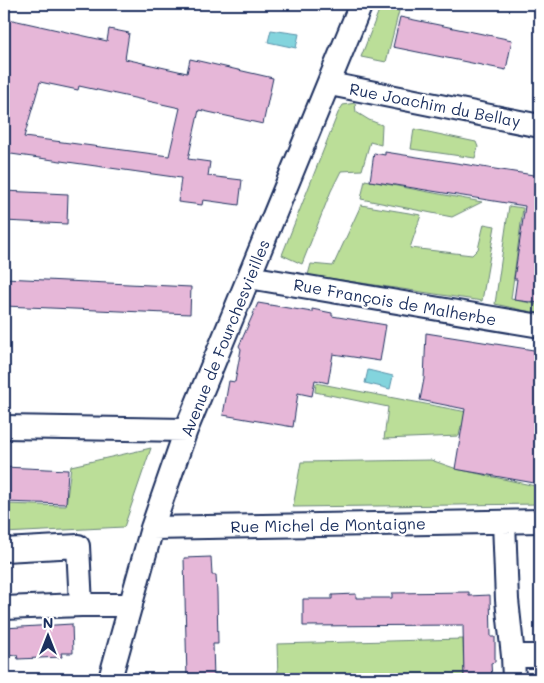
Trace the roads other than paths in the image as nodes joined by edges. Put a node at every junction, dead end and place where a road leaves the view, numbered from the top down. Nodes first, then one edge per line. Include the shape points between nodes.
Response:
1 (361, 4) edge
2 (330, 84) junction
3 (540, 126) edge
4 (249, 277) junction
5 (540, 326) edge
6 (4, 427) edge
7 (186, 430) junction
8 (540, 521) edge
9 (504, 522) junction
10 (152, 528) junction
11 (4, 550) edge
12 (81, 605) junction
13 (131, 605) junction
14 (4, 608) edge
15 (513, 656) junction
16 (540, 656) edge
17 (110, 679) edge
18 (514, 679) edge

1 - 2 street, Avenue de Fourchesvieilles
2 - 3 street, Rue Joachim du Bellay
2 - 4 street, Avenue de Fourchesvieilles
4 - 5 street, Rue François de Malherbe
4 - 7 street, Avenue de Fourchesvieilles
6 - 7 street
7 - 10 street, Avenue de Fourchesvieilles
8 - 9 street, Rue Michel de Montaigne
9 - 10 street, Rue Michel de Montaigne
9 - 15 street
10 - 13 street, Avenue de Fourchesvieilles
11 - 12 street via 78,546
12 - 13 street
12 - 14 street
13 - 17 street, Avenue de Fourchesvieilles
15 - 16 street
15 - 18 street

